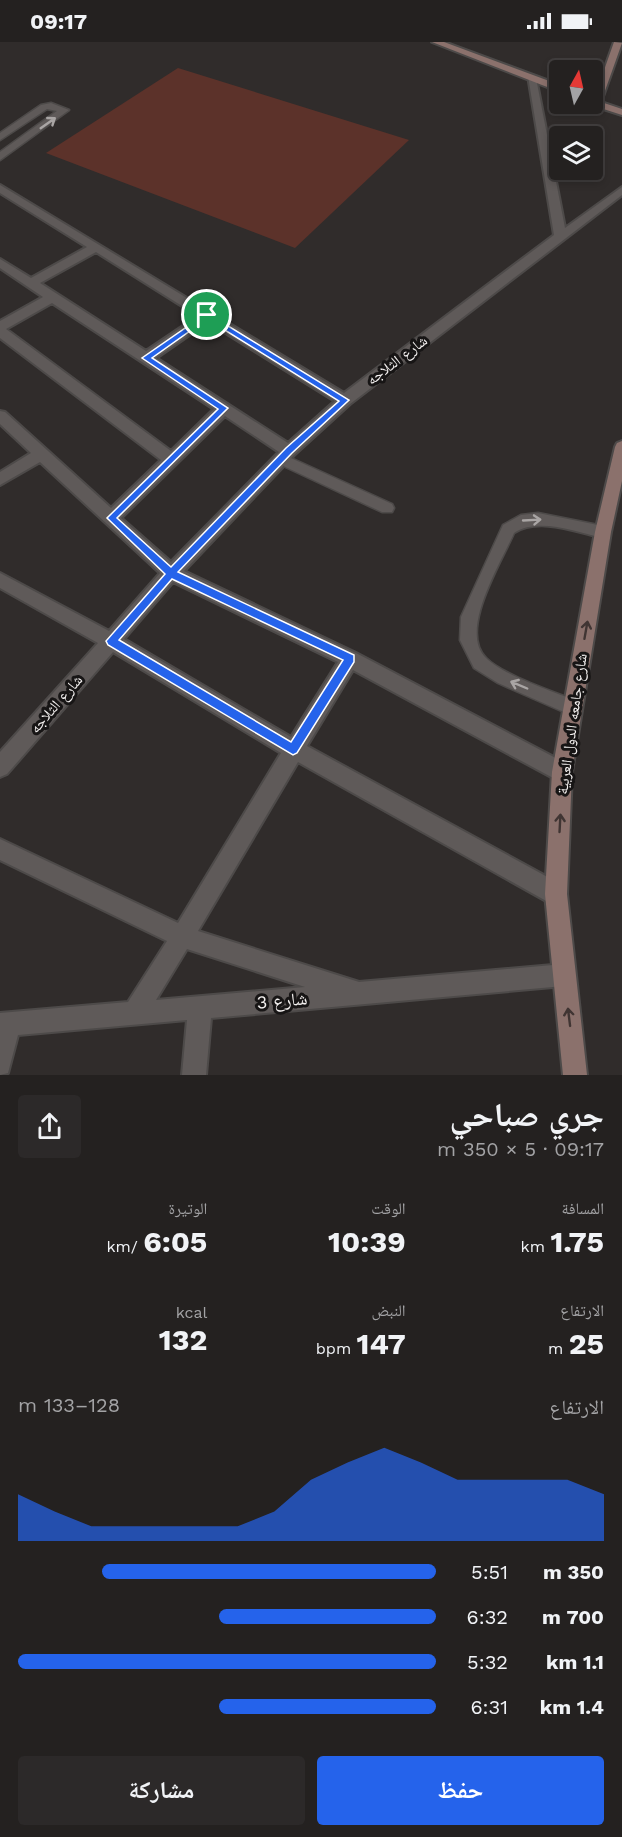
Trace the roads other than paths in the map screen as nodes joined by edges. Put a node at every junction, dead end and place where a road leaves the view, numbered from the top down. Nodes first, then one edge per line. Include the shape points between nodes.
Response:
1 (436, 42) edge
2 (618, 42) edge
3 (531, 78) junction
4 (603, 80) edge
5 (549, 85) edge
6 (603, 105) edge
7 (622, 112) edge
8 (2, 135) edge
9 (22, 141) junction
10 (0, 157) edge
11 (0, 188) edge
12 (622, 190) edge
13 (560, 235) junction
14 (96, 247) junction
15 (0, 263) edge
16 (32, 283) junction
17 (53, 297) junction
18 (207, 315) junction
19 (0, 329) edge
20 (146, 358) junction
21 (345, 400) junction
22 (224, 408) junction
23 (0, 416) edge
24 (622, 447) edge
25 (41, 454) junction
26 (285, 455) junction
27 (172, 460) junction
28 (0, 479) edge
29 (387, 508) dead end
30 (111, 518) junction
31 (603, 532) junction
32 (171, 573) junction
33 (0, 580) edge
34 (111, 641) junction
35 (350, 659) junction
36 (573, 708) junction
37 (293, 749) junction
38 (0, 767) edge
39 (562, 772) junction
40 (0, 849) edge
41 (556, 894) junction
42 (183, 937) junction
43 (564, 975) junction
44 (362, 993) junction
45 (200, 1007) junction
46 (134, 1014) junction
47 (4, 1025) edge
48 (0, 1065) edge
49 (194, 1075) edge
50 (575, 1075) edge

1 - 3 main road
2 - 4 main road
3 - 5 main road
3 - 13 street
6 - 7 main road
8 - 9 lane
9 -> 8 lane via 64,110 44,107
9 - 10 lane
11 - 14 street
12 - 13 street, شارع الثلاجه
13 - 21 street, شارع الثلاجه
14 - 16 street
14 - 18 street
15 - 16 street
16 - 17 street
17 - 19 street
17 - 20 street
18 - 20 street
18 - 21 street
19 - 27 street
20 - 22 street
21 - 26 street, شارع الثلاجه
22 - 26 street
22 - 27 street
23 - 25 street
24 - 31 main road, شارع جامعه الدول العربية
25 - 28 street
25 - 30 street
26 - 29 lane
26 - 32 street, شارع الثلاجه
27 - 30 street
30 - 32 street
36 -> 31 main road, شارع جامعه الدول العربية
36 -> 31 lane via 504,678 480,663 468,640 469,617 508,529 521,521 538,519
32 - 34 street, شارع الثلاجه
32 - 35 street
33 - 34 street
34 - 37 street
34 - 38 street, شارع الثلاجه
35 - 37 street
35 - 39 street
36 - 39 main road, شارع جامعه الدول العربية
37 - 41 street
37 - 42 street
41 -> 39 main road, شارع جامعه الدول العربية
40 - 42 street
41 - 43 main road, شارع جامعه الدول العربية
42 - 44 street
42 - 46 street
43 - 44 street, شارع 3
50 -> 43 main road, شارع جامعه الدول العربية
44 - 45 street, شارع 3
45 - 46 street, شارع 3
45 - 49 street
46 - 47 street, شارع 3
47 - 48 street

